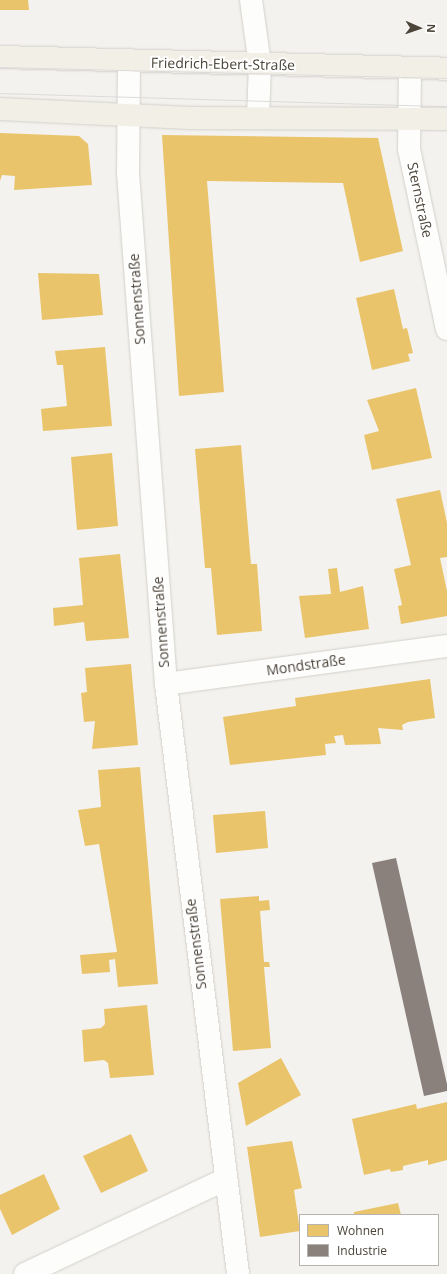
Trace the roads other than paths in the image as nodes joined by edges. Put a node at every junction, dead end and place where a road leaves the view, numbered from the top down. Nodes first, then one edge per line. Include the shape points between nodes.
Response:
1 (252, 0) edge
2 (0, 57) edge
3 (129, 62) junction
4 (260, 65) junction
5 (410, 69) junction
6 (447, 69) edge
7 (0, 109) edge
8 (128, 115) junction
9 (258, 118) junction
10 (447, 119) edge
11 (410, 120) junction
12 (447, 329) edge
13 (447, 646) edge
14 (166, 684) junction
15 (224, 1180) junction
16 (25, 1274) edge
17 (238, 1274) edge

1 - 4 street
2 - 3 main road, Friedrich-Ebert-Straße
3 - 4 main road, Friedrich-Ebert-Straße
3 - 8 street, Sonnenstraße
4 - 5 main road, Friedrich-Ebert-Straße
4 - 9 street
5 - 6 main road, Friedrich-Ebert-Straße
5 - 11 street, Sternstraße
7 - 8 main road
8 - 9 main road
8 - 14 street, Sonnenstraße via 128,173
9 - 11 main road
10 - 11 main road
11 - 12 street, Sternstraße via 409,149
13 - 14 street, Mondstraße
14 - 15 street, Sonnenstraße
15 - 16 street
15 - 17 street, Sonnenstraße

